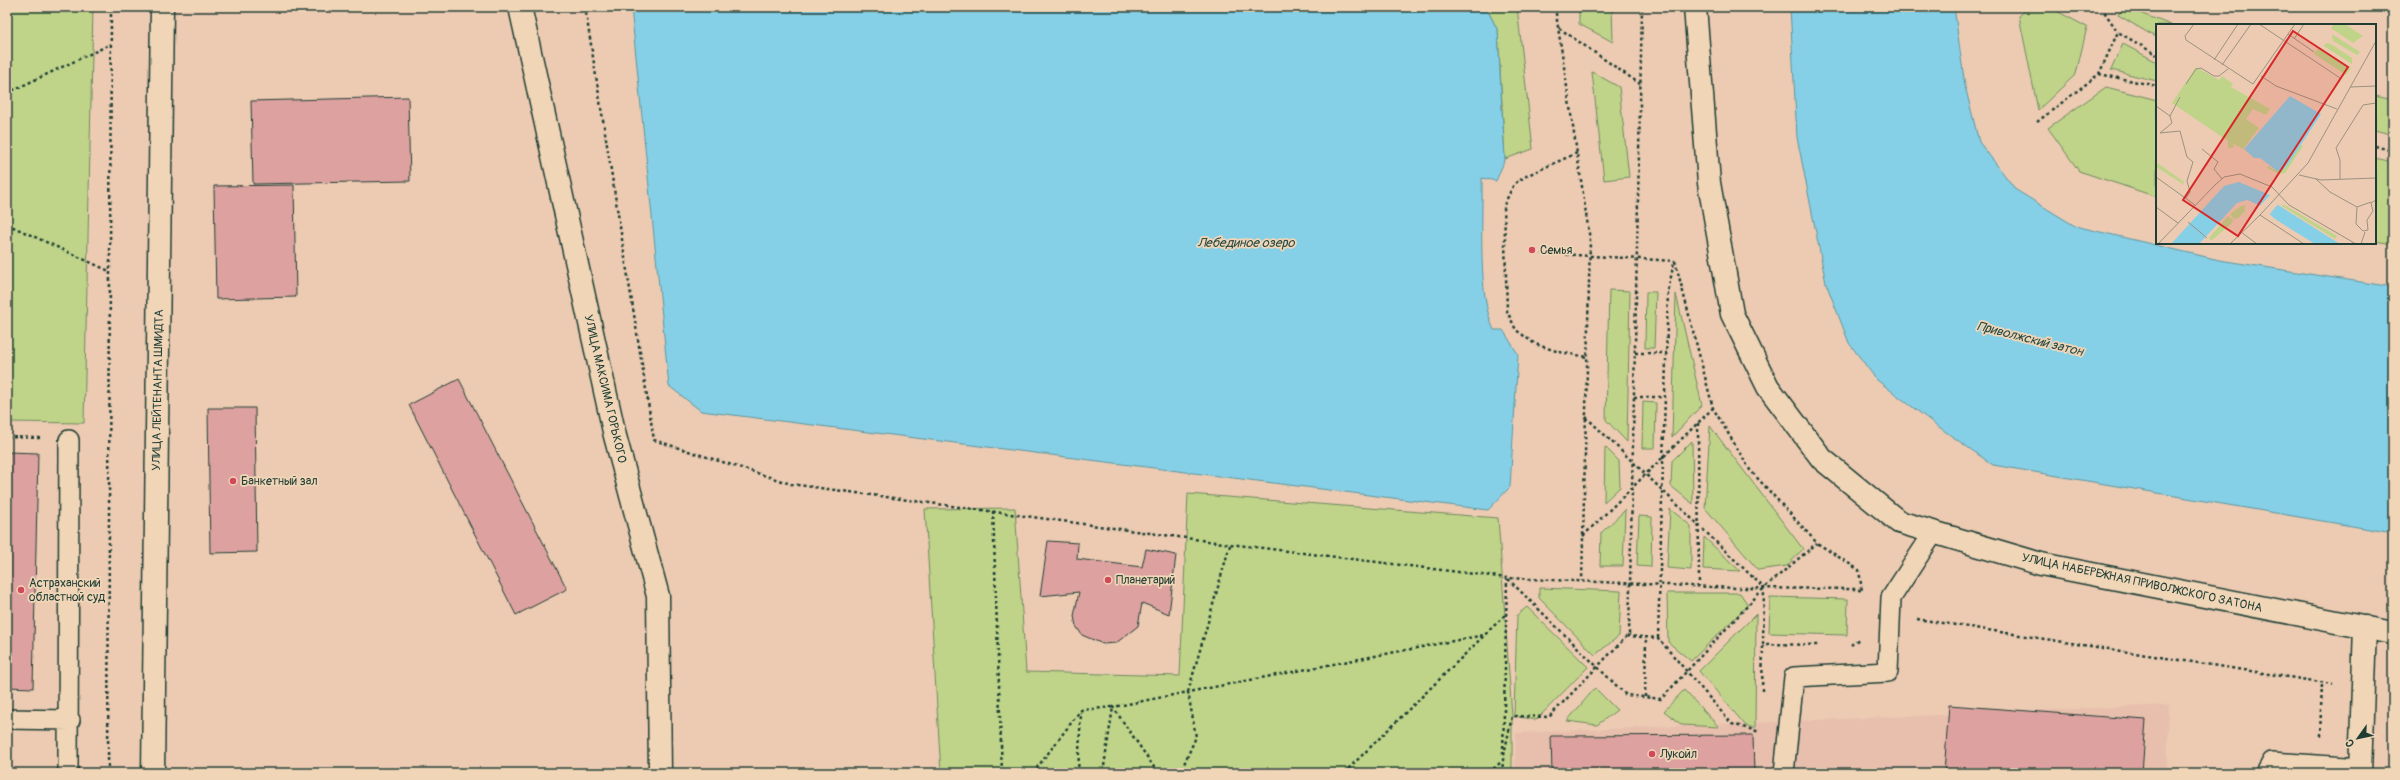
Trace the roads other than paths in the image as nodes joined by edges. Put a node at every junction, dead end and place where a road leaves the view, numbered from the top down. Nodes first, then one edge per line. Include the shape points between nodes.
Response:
1 (162, 7) edge
2 (520, 7) edge
3 (1695, 7) edge
4 (69, 440) road end
5 (1934, 532) junction
6 (2365, 627) junction
7 (2393, 633) edge
8 (7, 719) edge
9 (70, 720) junction
10 (2360, 771) edge
11 (68, 773) edge
12 (153, 773) edge
13 (660, 773) edge
14 (1784, 773) edge
15 (2266, 773) edge

1 - 12 street, УЛИЦА ЛЕЙТЕНАНТА ШМИДТА
2 - 13 street, УЛИЦА МАКСИМА ГОРЬКОГО via 614,436 658,596
3 - 5 street, УЛИЦА НАБЕРЕЖНАЯ ПРИВОЛЖСКОГО ЗАТОНА via 1709,183 1732,314 1768,387 1822,459 1899,522
4 - 9 lane
5 - 6 street, УЛИЦА НАБЕРЕЖНАЯ ПРИВОЛЖСКОГО ЗАТОНА via 2040,564
5 - 14 lane via 1891,598 1888,672 1794,677
6 - 7 street, УЛИЦА НАБЕРЕЖНАЯ ПРИВОЛЖСКОГО ЗАТОНА
6 - 10 street
8 - 9 lane
9 - 11 lane
10 - 15 lane via 2272,762

